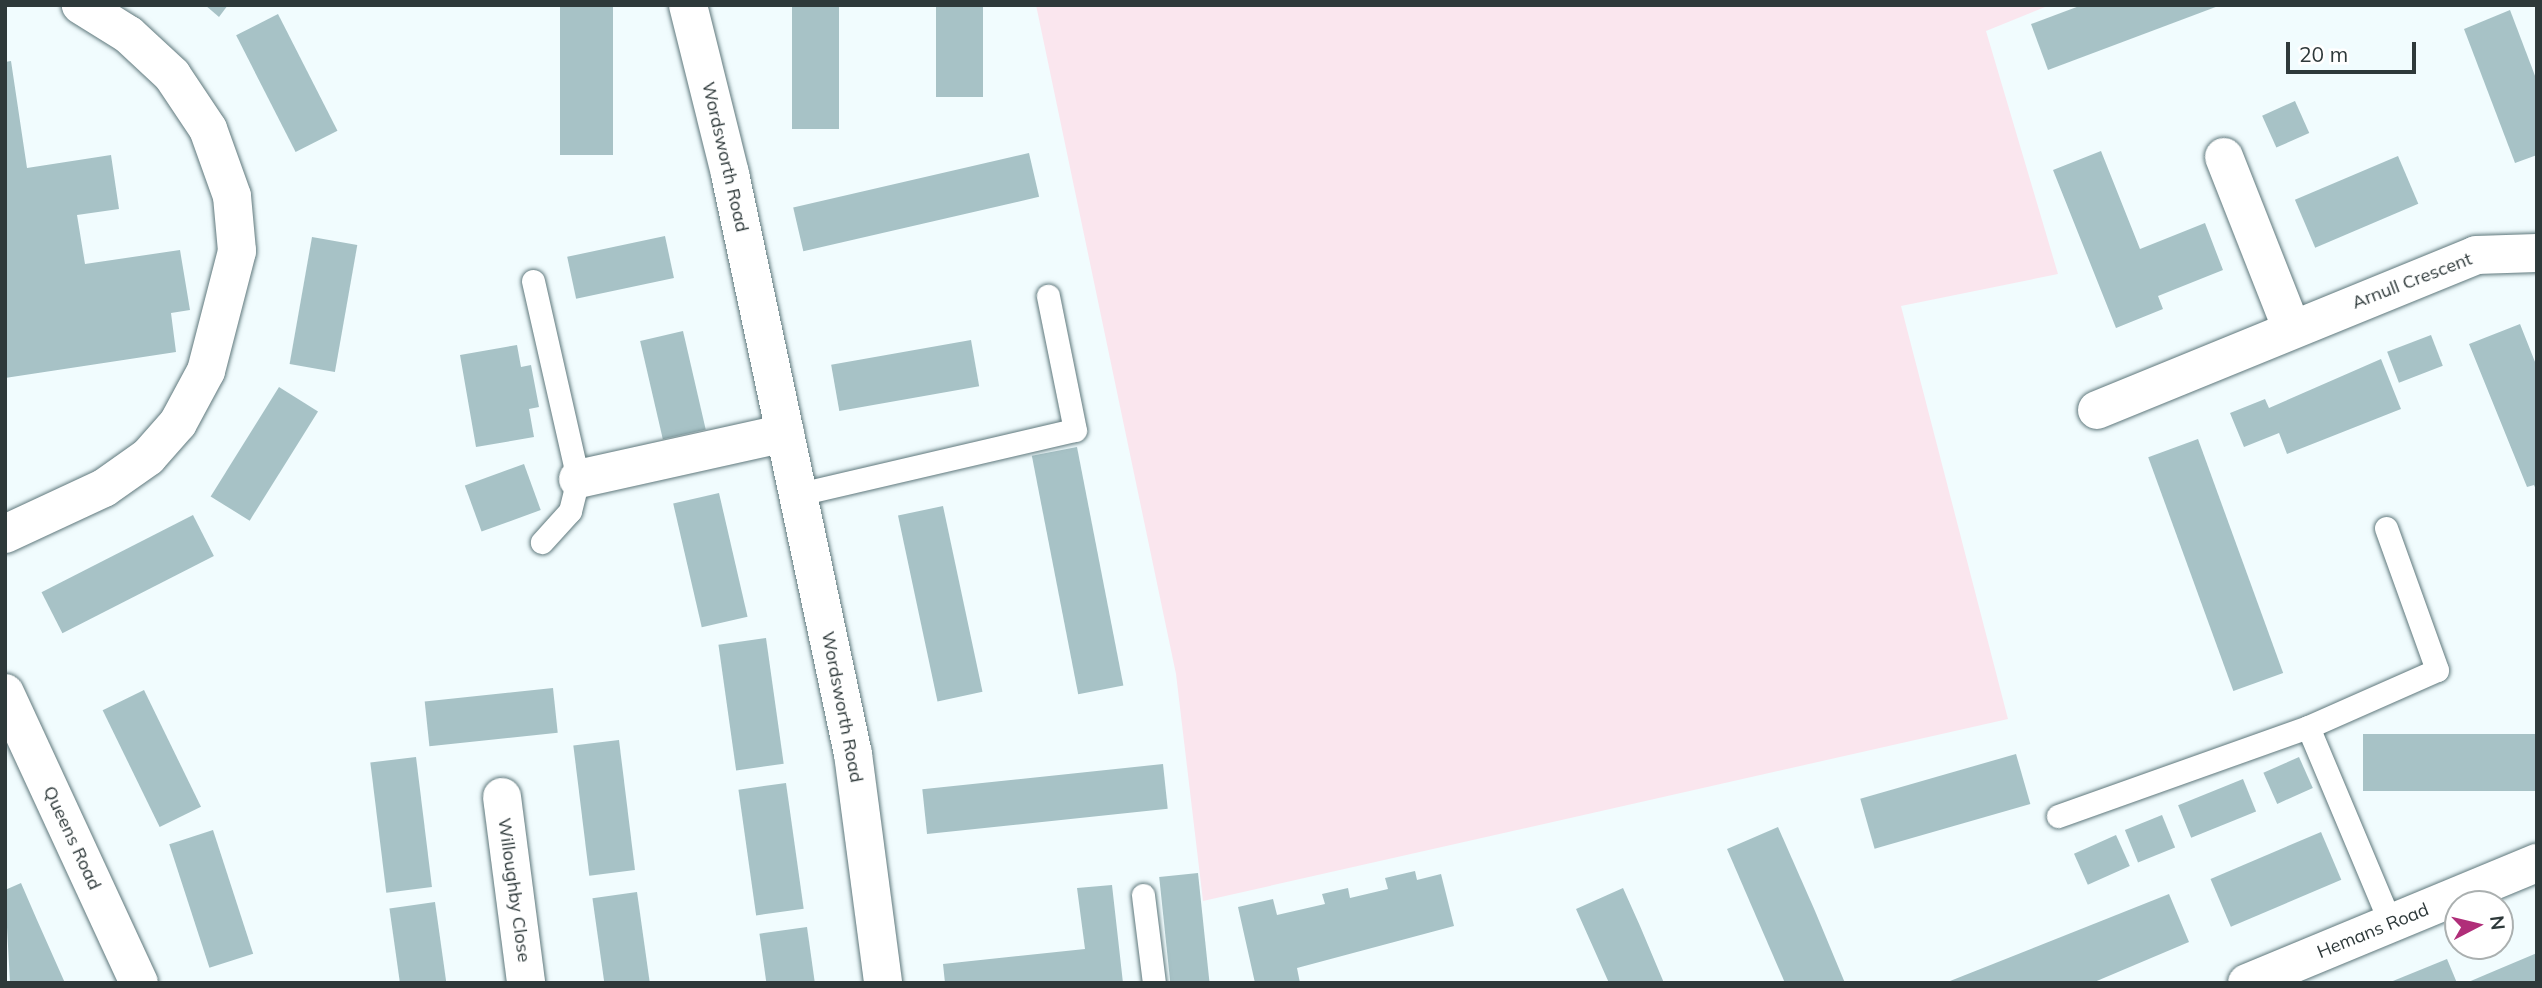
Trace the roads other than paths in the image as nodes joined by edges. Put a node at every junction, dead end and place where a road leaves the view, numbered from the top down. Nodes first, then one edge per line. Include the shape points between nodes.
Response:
1 (81, 5) edge
2 (688, 5) edge
3 (2224, 157) dead end
4 (2537, 253) edge
5 (533, 281) dead end
6 (1048, 296) dead end
7 (2291, 327) junction
8 (2097, 410) dead end
9 (785, 433) junction
10 (578, 479) junction
11 (799, 494) junction
12 (2386, 528) dead end
13 (5, 534) edge
14 (541, 542) dead end
15 (5, 693) edge
16 (2308, 727) junction
17 (502, 797) dead end
18 (2058, 816) dead end
19 (2537, 863) edge
20 (1143, 895) dead end
21 (2391, 923) junction
22 (2251, 982) edge
23 (139, 983) edge
24 (526, 983) edge
25 (883, 983) edge
26 (1154, 983) edge

1 - 13 street via 129,35 172,75 208,129 232,196 237,251 210,358 178,423 148,457 104,488
2 - 9 street, Wordsworth Road
3 - 7 street
4 - 7 street, Arnull Crescent via 2476,256
5 - 10 lane
6 - 11 lane via 1075,430
7 - 8 street, Arnull Crescent
9 - 10 street
9 - 11 street, Wordsworth Road
10 - 14 lane via 570,511
11 - 25 street, Wordsworth Road via 853,754
12 - 16 lane via 2437,670
15 - 23 street, Queens Road
16 - 18 lane
16 - 21 lane
17 - 24 street, Willoughby Close
19 - 21 street, Hemans Road
20 - 26 lane
21 - 22 street, Hemans Road

